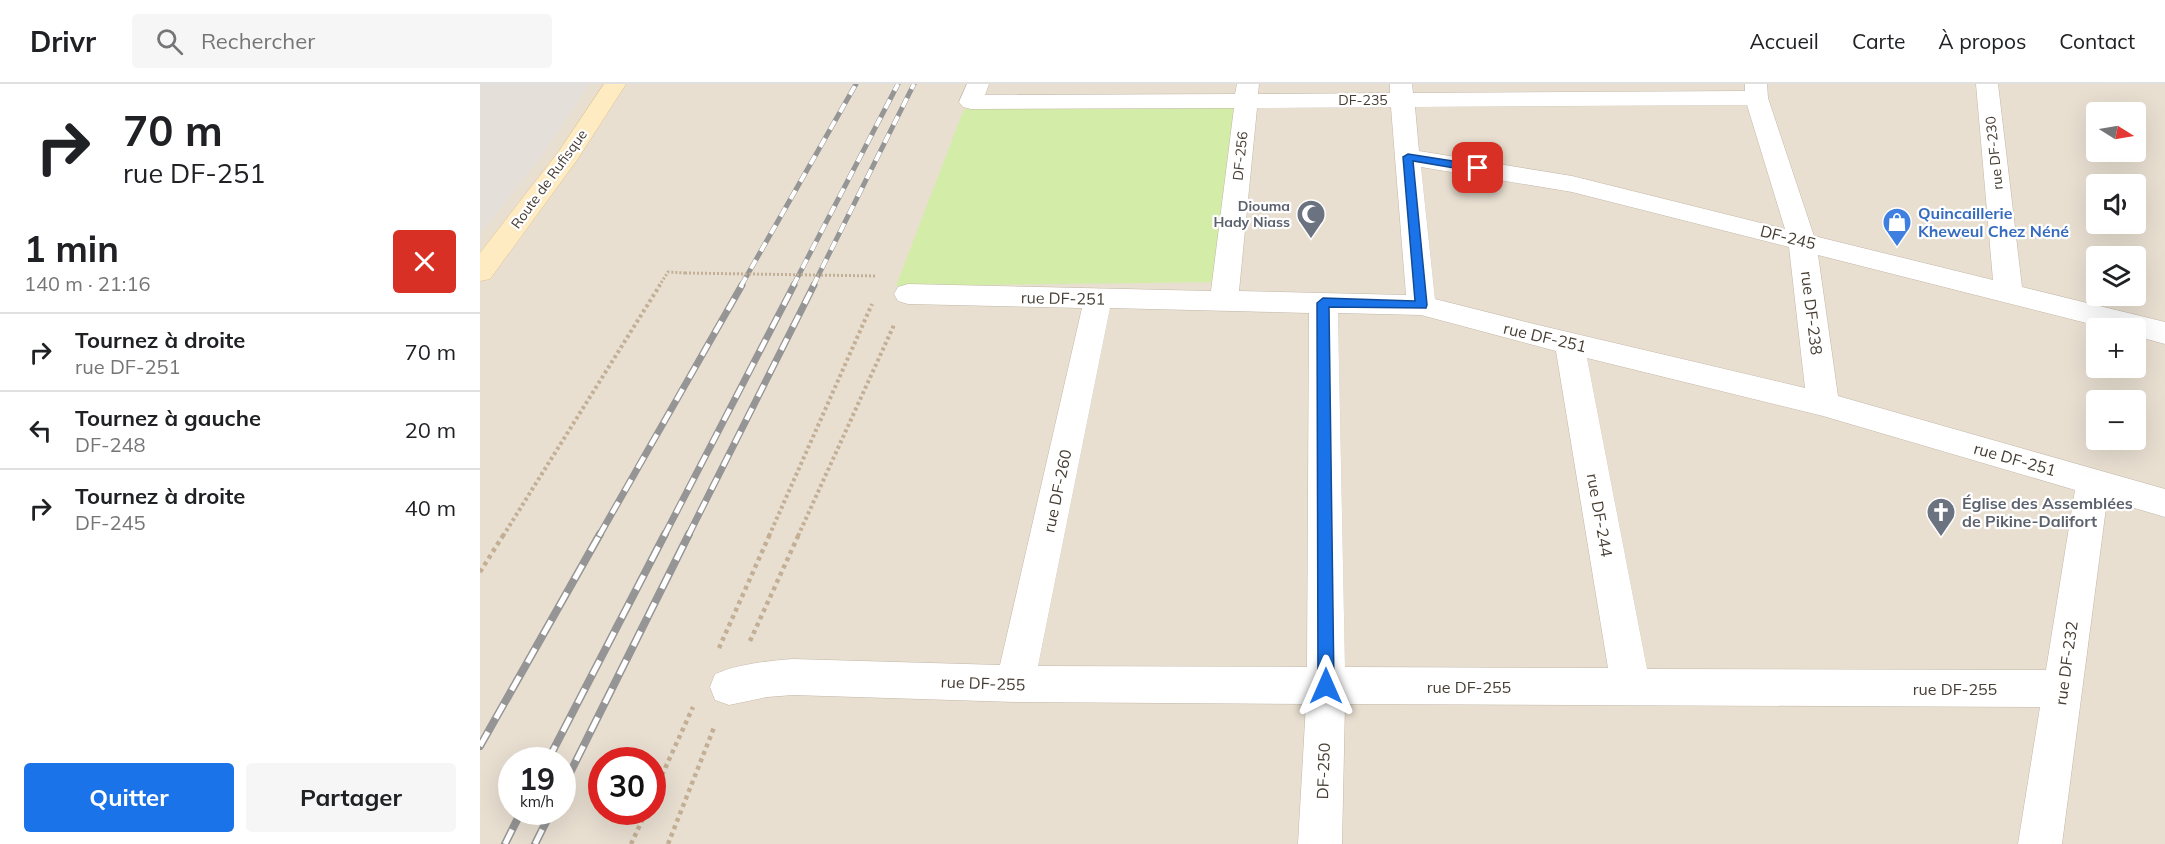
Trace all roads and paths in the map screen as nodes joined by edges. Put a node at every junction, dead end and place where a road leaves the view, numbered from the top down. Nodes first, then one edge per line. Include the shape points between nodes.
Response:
1 (615, 84) edge
2 (1987, 84) edge
3 (1756, 91) edge
4 (1247, 92) edge
5 (1402, 92) edge
6 (1591, 92) edge
7 (974, 93) edge
8 (1072, 93) edge
9 (1408, 157) junction
10 (1802, 240) junction
11 (480, 272) edge
12 (896, 285) junction
13 (2008, 293) junction
14 (876, 297) dead end
15 (1098, 298) junction
16 (1224, 300) junction
17 (1323, 303) junction
18 (1421, 305) junction
19 (2165, 333) edge
20 (1569, 342) junction
21 (1823, 404) junction
22 (2093, 481) junction
23 (2165, 503) edge
24 (480, 572) edge
25 (714, 681) junction
26 (1015, 684) junction
27 (1326, 686) junction
28 (1631, 687) junction
29 (2062, 689) junction
30 (666, 771) edge
31 (640, 825) edge
32 (632, 844) edge
33 (668, 844) edge
34 (1320, 844) edge
35 (2040, 844) edge

1 - 11 main road, Route de Rufisque via 568,155
2 - 13 street, rue DF-230
3 - 6 street, DF-235 / DF-235
3 - 10 street, rue DF-238
4 - 5 street, DF-235 / DF-235
4 - 8 street, DF-235 / DF-235
4 - 16 street, DF-256
5 - 6 street, DF-235 / DF-235
5 - 9 street
7 - 8 street, DF-235 / DF-235
9 - 10 street, DF-245 via 1572,184
9 - 18 street
10 - 13 street, DF-245
10 - 21 street, rue DF-238
12 - 15 street, rue DF-251
12 - 24 path, bridge via 877,276 668,272
12 - 25 path
13 - 19 street, DF-245
14 - 25 path
15 - 16 street, rue DF-251
15 - 26 street, rue DF-260
16 - 17 street, rue DF-251
17 - 18 street, rue DF-251
17 - 27 street, DF-250 / DF-250
18 - 20 street, rue DF-251
20 - 21 street, rue DF-251
20 - 28 street, rue DF-244
21 - 22 street, rue DF-251
22 - 23 street, rue DF-251
22 - 29 street, rue DF-232
25 - 26 street, rue DF-255 via 793,677
25 - 30 path
25 - 33 path
26 - 27 street, rue DF-255
27 - 28 street, rue DF-255
27 - 34 street, DF-250 / DF-250
28 - 29 street, rue DF-255
29 - 35 street, rue DF-232
31 - 32 path

